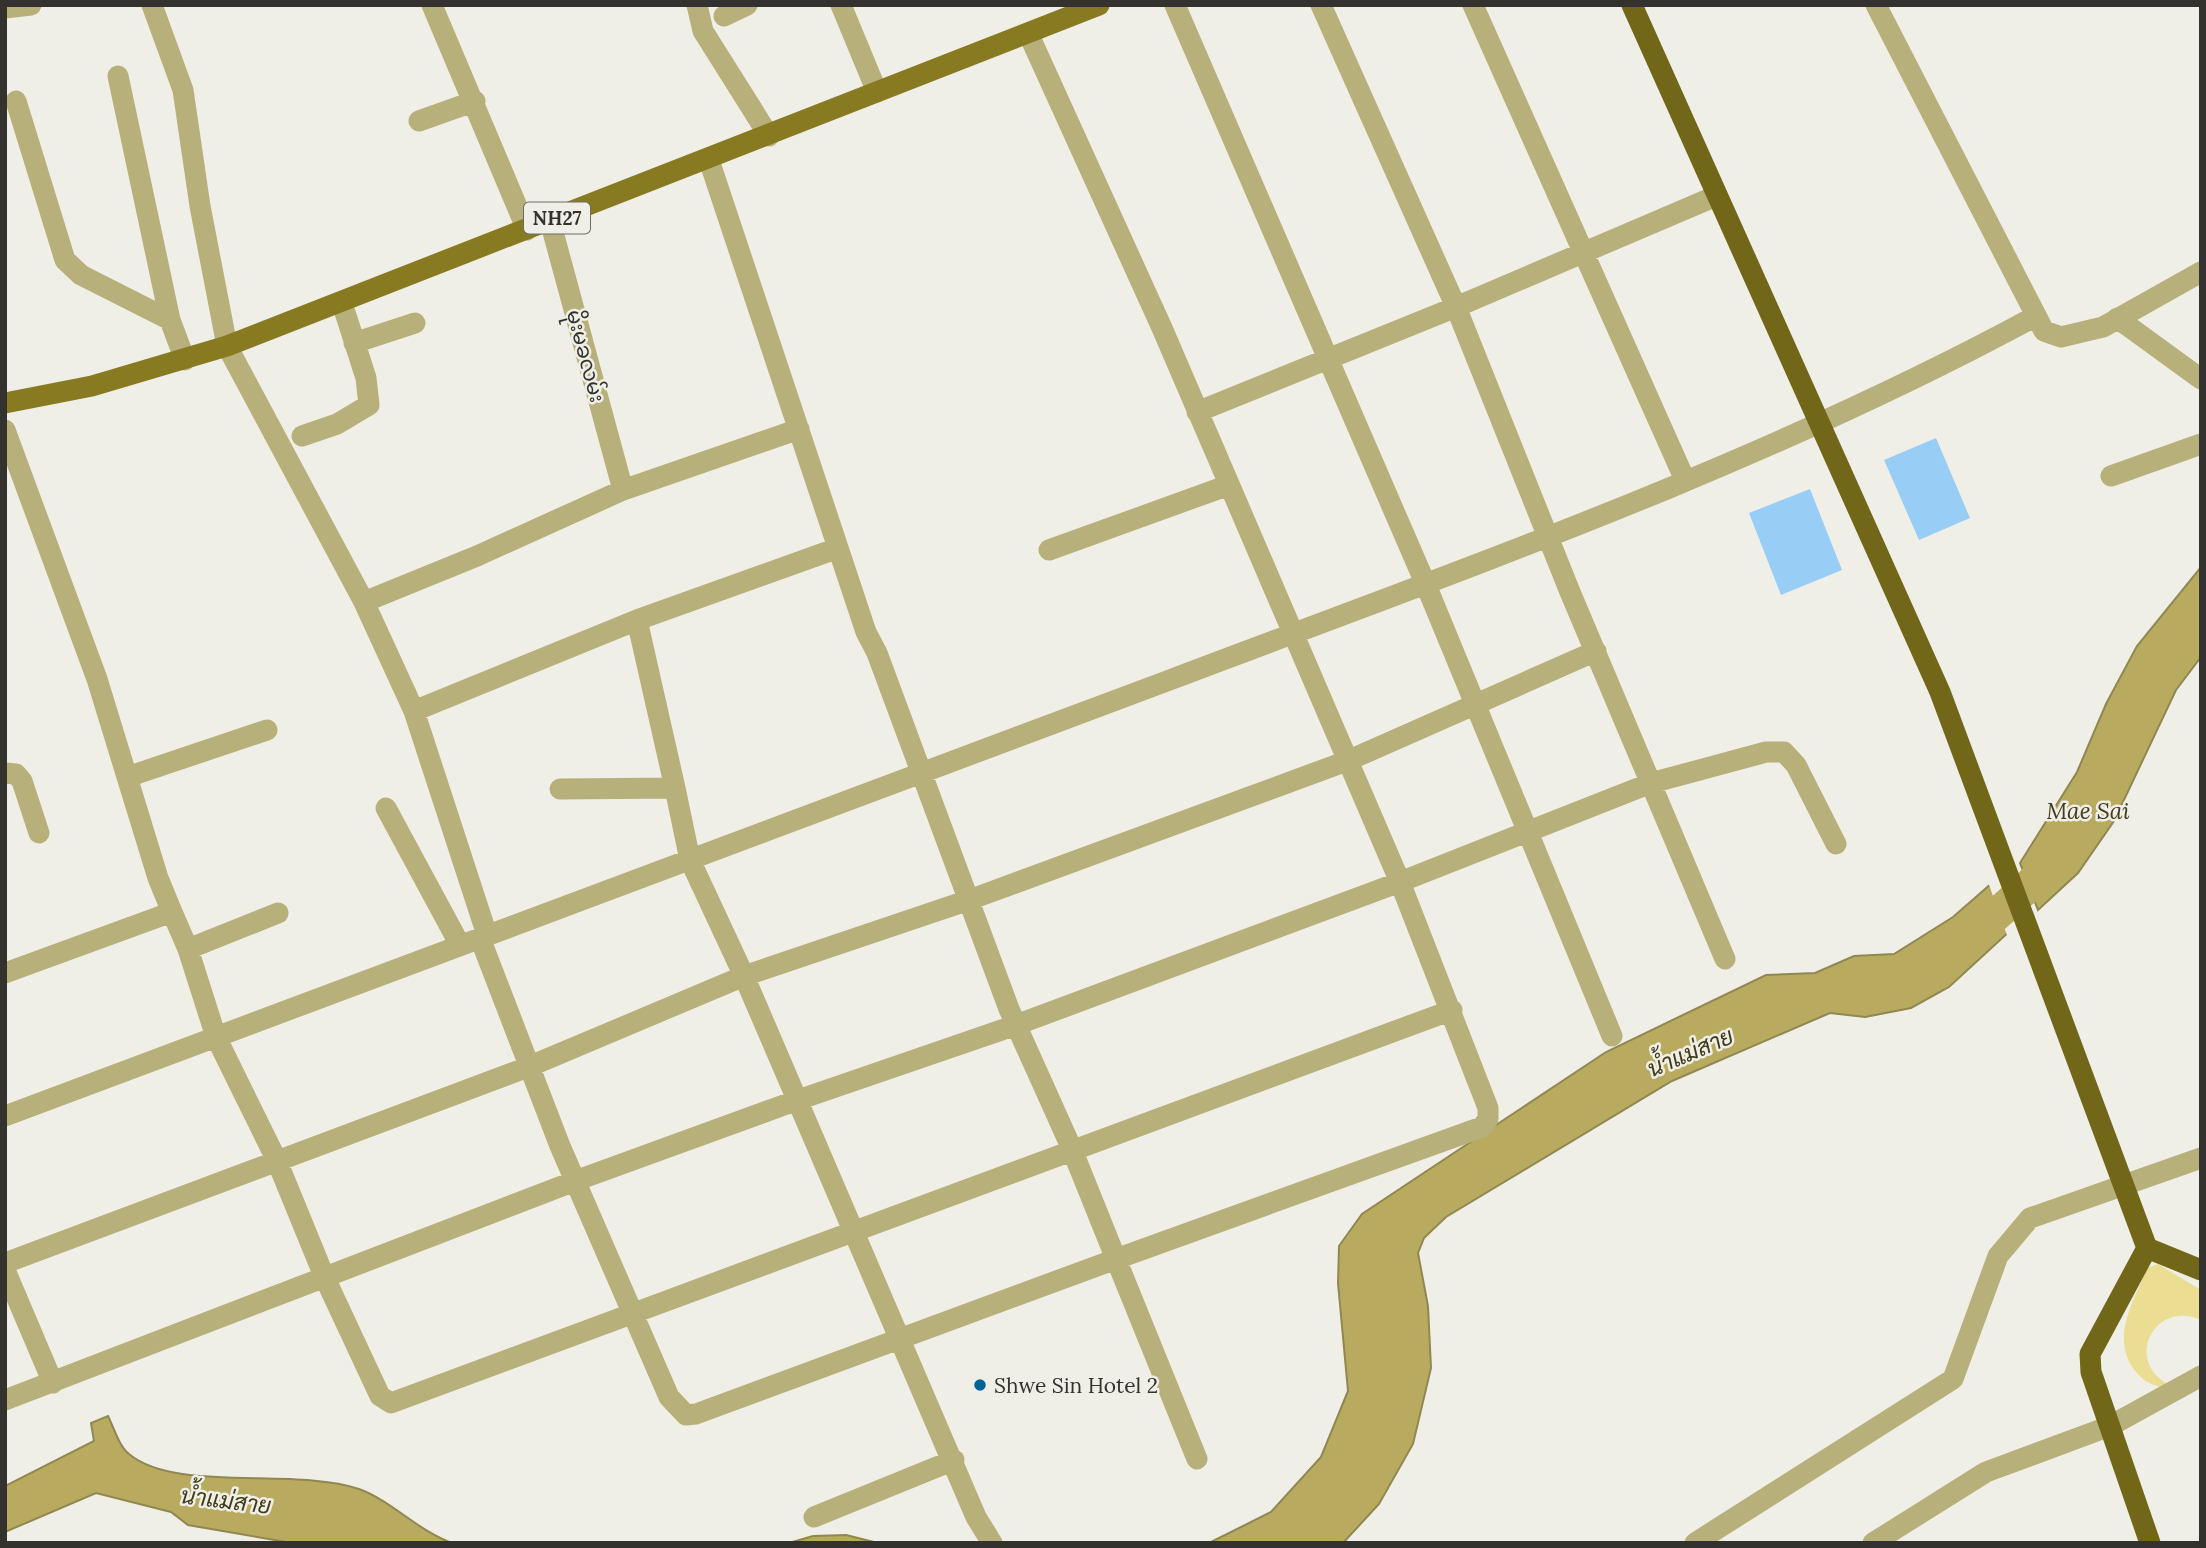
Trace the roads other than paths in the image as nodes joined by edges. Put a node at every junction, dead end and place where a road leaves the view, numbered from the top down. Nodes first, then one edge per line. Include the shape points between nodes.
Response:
1 (31, 5) edge
2 (152, 5) edge
3 (432, 5) edge
4 (697, 5) edge
5 (747, 5) edge
6 (841, 5) edge
7 (1099, 5) edge
8 (1175, 5) edge
9 (1321, 5) edge
10 (1474, 5) edge
11 (1632, 5) edge
12 (1876, 5) edge
13 (5, 8) edge
14 (723, 16) dead end
15 (1029, 35) junction
16 (118, 76) dead end
17 (877, 92) junction
18 (16, 101) dead end
19 (475, 101) junction
20 (419, 121) dead end
21 (769, 136) junction
22 (709, 160) junction
23 (1716, 195) junction
24 (550, 221) junction
25 (527, 230) junction
26 (1583, 253) junction
27 (2201, 272) edge
28 (342, 303) junction
29 (1456, 307) junction
30 (2036, 316) junction
31 (2117, 318) junction
32 (170, 320) junction
33 (415, 323) dead end
34 (354, 343) junction
35 (227, 346) junction
36 (1328, 359) junction
37 (185, 360) junction
38 (2201, 379) edge
39 (5, 403) edge
40 (1197, 412) junction
41 (1819, 423) junction
42 (799, 429) junction
43 (5, 430) edge
44 (302, 436) dead end
45 (2201, 444) edge
46 (2111, 476) dead end
47 (1685, 480) junction
48 (1229, 485) junction
49 (623, 490) junction
50 (1550, 537) junction
51 (838, 548) junction
52 (1049, 550) dead end
53 (1426, 585) junction
54 (365, 602) junction
55 (637, 620) junction
56 (1294, 633) junction
57 (1596, 651) junction
58 (1475, 707) junction
59 (414, 711) junction
60 (267, 730) dead end
61 (1348, 761) junction
62 (5, 773) edge
63 (921, 773) junction
64 (127, 777) junction
65 (1651, 783) junction
66 (675, 788) junction
67 (560, 789) dead end
68 (386, 808) dead end
69 (39, 833) dead end
70 (1526, 834) junction
71 (1836, 844) dead end
72 (690, 860) junction
73 (1400, 882) junction
74 (970, 900) junction
75 (172, 912) junction
76 (278, 913) dead end
77 (476, 939) junction
78 (188, 949) junction
79 (1725, 959) dead end
80 (5, 973) edge
81 (744, 976) junction
82 (1452, 1010) junction
83 (1016, 1026) junction
84 (1612, 1035) dead end
85 (216, 1037) junction
86 (528, 1067) junction
87 (795, 1101) junction
88 (5, 1116) edge
89 (1071, 1147) junction
90 (2201, 1158) edge
91 (277, 1161) junction
92 (575, 1181) junction
93 (2123, 1184) junction
94 (852, 1232) junction
95 (2147, 1248) junction
96 (1116, 1259) junction
97 (5, 1263) edge
98 (5, 1269) edge
99 (2201, 1270) edge
100 (324, 1276) junction
101 (633, 1314) junction
102 (901, 1341) junction
103 (2201, 1376) edge
104 (53, 1383) junction
105 (5, 1400) edge
106 (2110, 1426) junction
107 (1197, 1459) dead end
108 (954, 1460) junction
109 (814, 1517) dead end
110 (992, 1543) edge
111 (1695, 1543) edge
112 (1873, 1543) edge
113 (2151, 1543) edge

1 - 13 street
2 - 35 street via 183,90
3 - 19 street
4 - 21 street via 703,31
5 - 14 street
6 - 17 street
7 - 15 main road, NH27
8 - 36 street
9 - 29 street
10 - 26 street
11 - 23 highway
12 - 30 street
15 - 17 main road, NH27
15 - 40 street
16 - 32 street
17 - 21 main road, NH27
18 - 32 street via 65,260 81,275
19 - 20 street
19 - 25 street
21 - 22 main road, NH27
22 - 24 main road, NH27
22 - 42 street
23 - 26 street
23 - 41 highway
24 - 25 main road, NH27
24 - 49 street, မိုးမခလမ်း
25 - 28 main road, NH27
26 - 29 street
26 - 47 street
27 - 31 street
28 - 34 street
28 - 35 main road, NH27
29 - 36 street
29 - 50 street
30 - 31 street via 2044,331 2061,337 2103,327
30 - 41 street
31 - 38 street
32 - 37 street
33 - 34 street
34 - 44 street via 369,405 337,424
35 - 37 main road, NH27
35 - 54 street
36 - 40 street
36 - 53 street
37 - 39 main road, NH27 via 92,386
40 - 48 street
41 - 47 street
41 - 93 highway via 1940,692
42 - 49 street
42 - 51 street
43 - 64 street via 97,679
45 - 46 street
47 - 50 street
48 - 52 street
48 - 56 street
49 - 54 street
50 - 53 street
50 - 57 street
51 - 55 street
51 - 63 street
53 - 56 street
53 - 58 street
54 - 59 street
55 - 59 street
55 - 66 street
56 - 61 street
56 - 63 street
57 - 58 street
57 - 65 street
58 - 61 street
58 - 70 street
59 - 77 street
60 - 64 street
61 - 73 street
61 - 74 street
62 - 69 street via 16,774 22,781
63 - 72 street
63 - 74 street
64 - 75 street
65 - 70 street
65 - 71 street via 1766,752 1784,752 1796,765
65 - 79 street
66 - 67 street
66 - 72 street
68 - 77 street
70 - 73 street
70 - 84 street
72 - 77 street
72 - 81 street
73 - 82 street
73 - 83 street
74 - 81 street
74 - 83 street
75 - 78 street
75 - 80 street
76 - 78 street
77 - 85 street
77 - 86 street
78 - 85 street
81 - 86 street
81 - 87 street
82 - 89 street
82 - 96 street via 1488,1108 1482,1127
83 - 87 street
83 - 89 street
85 - 88 street
85 - 91 street
86 - 91 street
86 - 92 street
87 - 92 street
87 - 94 street
89 - 94 street
89 - 96 street
90 - 93 street
91 - 97 street
91 - 100 street
92 - 100 street
92 - 101 street
93 - 95 highway
93 - 111 street via 2030,1218 1998,1256 1953,1379
94 - 101 street
94 - 102 street
95 - 99 highway
95 - 106 highway via 2090,1354 2091,1372
96 - 102 street
96 - 107 street
98 - 104 street
100 - 101 street via 380,1396 391,1402
100 - 104 street
101 - 102 street via 669,1397 686,1415
102 - 108 street
103 - 106 street
104 - 105 street
106 - 112 street via 1986,1472
106 - 113 highway
108 - 109 street
108 - 110 street via 976,1517

